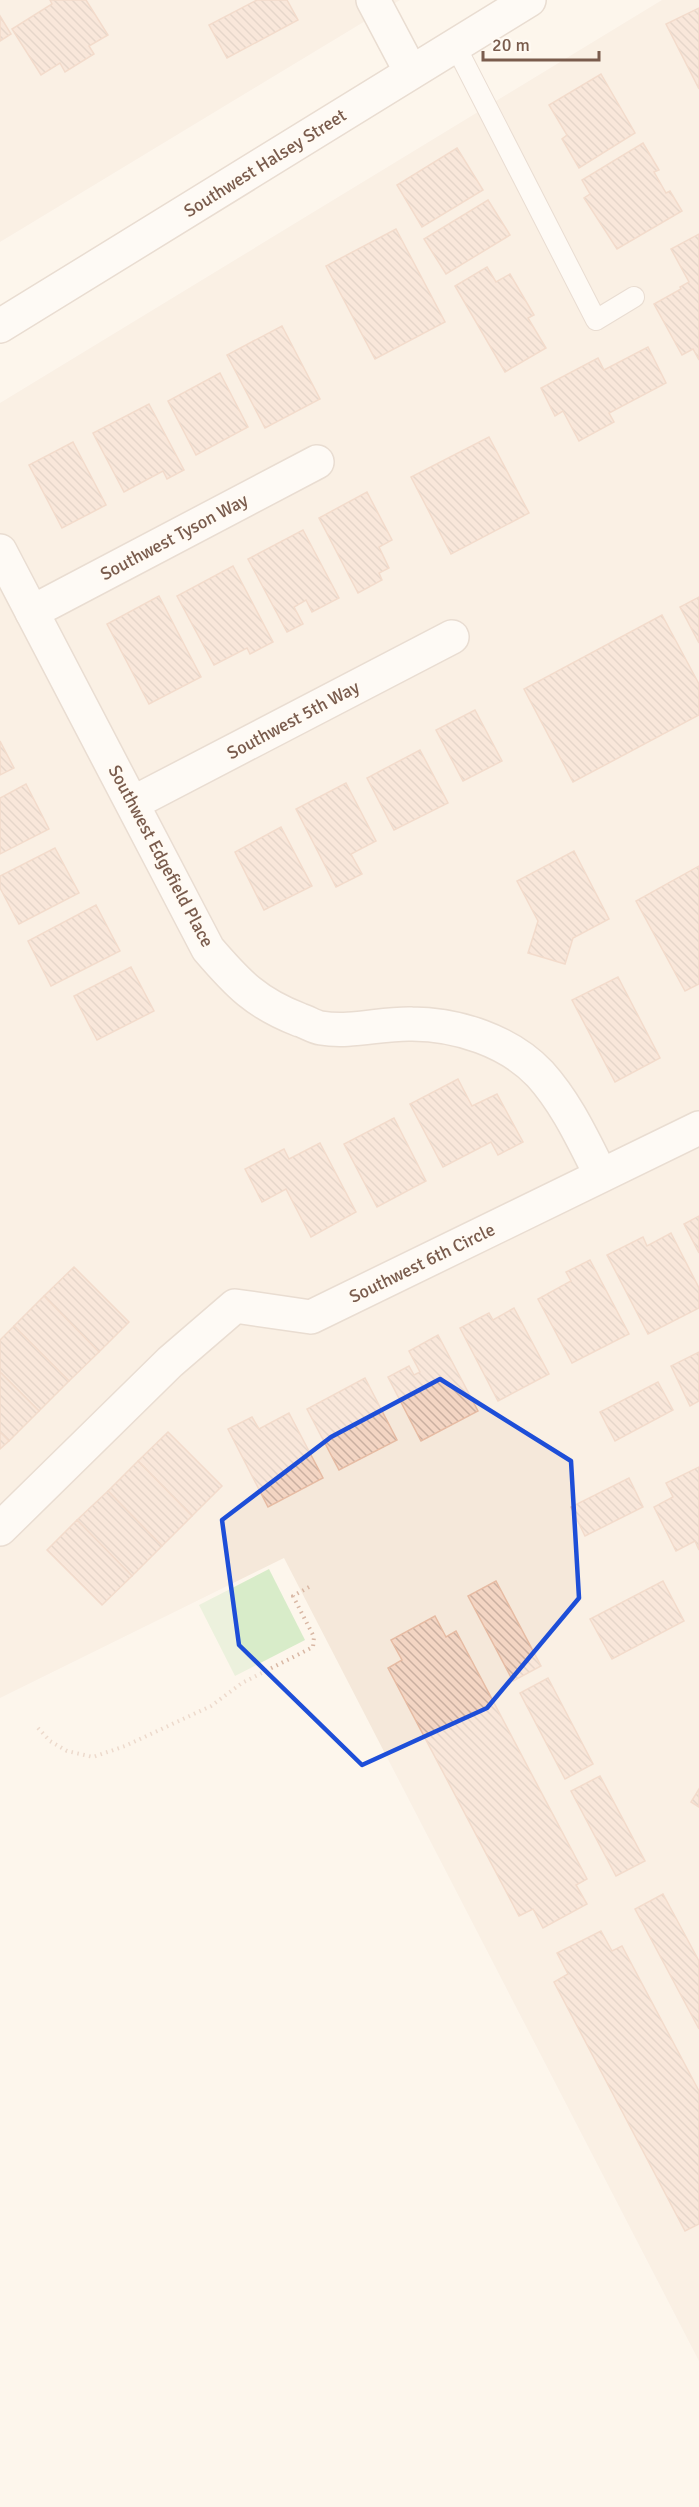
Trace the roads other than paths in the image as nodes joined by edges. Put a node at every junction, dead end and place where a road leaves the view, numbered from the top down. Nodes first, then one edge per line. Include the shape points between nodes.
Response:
1 (373, 0) edge
2 (529, 0) edge
3 (455, 45) junction
4 (411, 72) junction
5 (634, 297) dead end
6 (0, 326) edge
7 (316, 462) dead end
8 (0, 551) edge
9 (32, 612) junction
10 (452, 637) dead end
11 (133, 803) junction
12 (699, 1128) edge
13 (601, 1175) junction
14 (0, 1529) edge

1 - 4 street
2 - 3 street, Southwest Halsey Street
3 - 4 street, Southwest Halsey Street
3 - 5 lane via 596,320
4 - 6 street, Southwest Halsey Street
7 - 9 street, Southwest Tyson Way
8 - 9 street, Southwest Edgefield Place
9 - 11 street, Southwest Edgefield Place
10 - 11 street, Southwest 5th Way
11 - 13 street, Southwest Edgefield Place via 208,949 239,985 276,1011 321,1028 363,1029 411,1023 452,1027 504,1046 539,1073 566,1106
12 - 13 street, Southwest 6th Circle
13 - 14 street, Southwest 6th Circle via 311,1317 235,1306 170,1362

